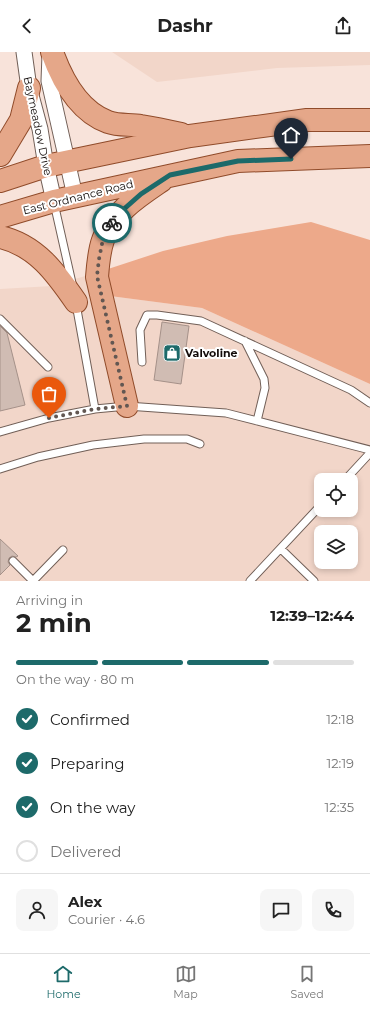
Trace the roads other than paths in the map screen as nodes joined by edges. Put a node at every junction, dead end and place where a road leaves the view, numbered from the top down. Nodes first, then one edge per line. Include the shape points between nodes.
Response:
1 (24, 52) edge
2 (51, 52) edge
3 (29, 88) junction
4 (370, 120) edge
5 (190, 136) junction
6 (0, 155) edge
7 (370, 156) edge
8 (67, 162) junction
9 (46, 166) junction
10 (170, 175) junction
11 (0, 180) edge
12 (75, 196) junction
13 (54, 201) junction
14 (0, 217) edge
15 (0, 237) edge
16 (76, 302) junction
17 (0, 319) edge
18 (244, 341) junction
19 (142, 362) dead end
20 (48, 367) dead end
21 (370, 402) edge
22 (127, 406) junction
23 (95, 409) junction
24 (257, 421) junction
25 (0, 432) edge
26 (200, 444) dead end
27 (370, 450) edge
28 (370, 453) edge
29 (0, 469) edge
30 (351, 473) edge
31 (314, 514) edge
32 (281, 549) junction
33 (63, 550) dead end
34 (13, 561) dead end
35 (33, 581) edge
36 (250, 581) edge
37 (314, 581) edge

1 - 3 street, Baymeadow Drive
2 - 5 main road via 69,88 97,118
2 - 8 street, Baymeadow Drive via 49,81
3 - 6 main road via 21,120
3 - 9 street, Baymeadow Drive
4 - 5 main road via 307,120
5 - 8 main road
7 - 10 main road, East Ordnance Road via 238,161
8 - 9 main road
8 - 12 street, Baymeadow Drive
9 - 11 main road
9 - 13 street, Baymeadow Drive
10 - 12 main road, East Ordnance Road
10 - 22 main road via 141,194 112,223 103,239 99,259 97,276
12 - 13 main road, East Ordnance Road
13 - 14 main road, East Ordnance Road
13 - 16 lane
15 - 16 main road via 21,244 38,256 53,270
16 - 23 lane
17 - 20 lane
18 - 19 lane via 201,321 147,315 140,330
18 - 21 lane via 351,390
18 - 24 lane via 264,379 265,388
22 - 23 lane
22 - 24 lane via 226,413
23 - 25 lane via 49,418
24 - 27 lane
26 - 29 lane via 187,439 144,439 93,445 38,457
28 - 30 lane
31 - 32 lane
32 - 36 lane
32 - 37 lane
33 - 35 lane
34 - 35 lane

